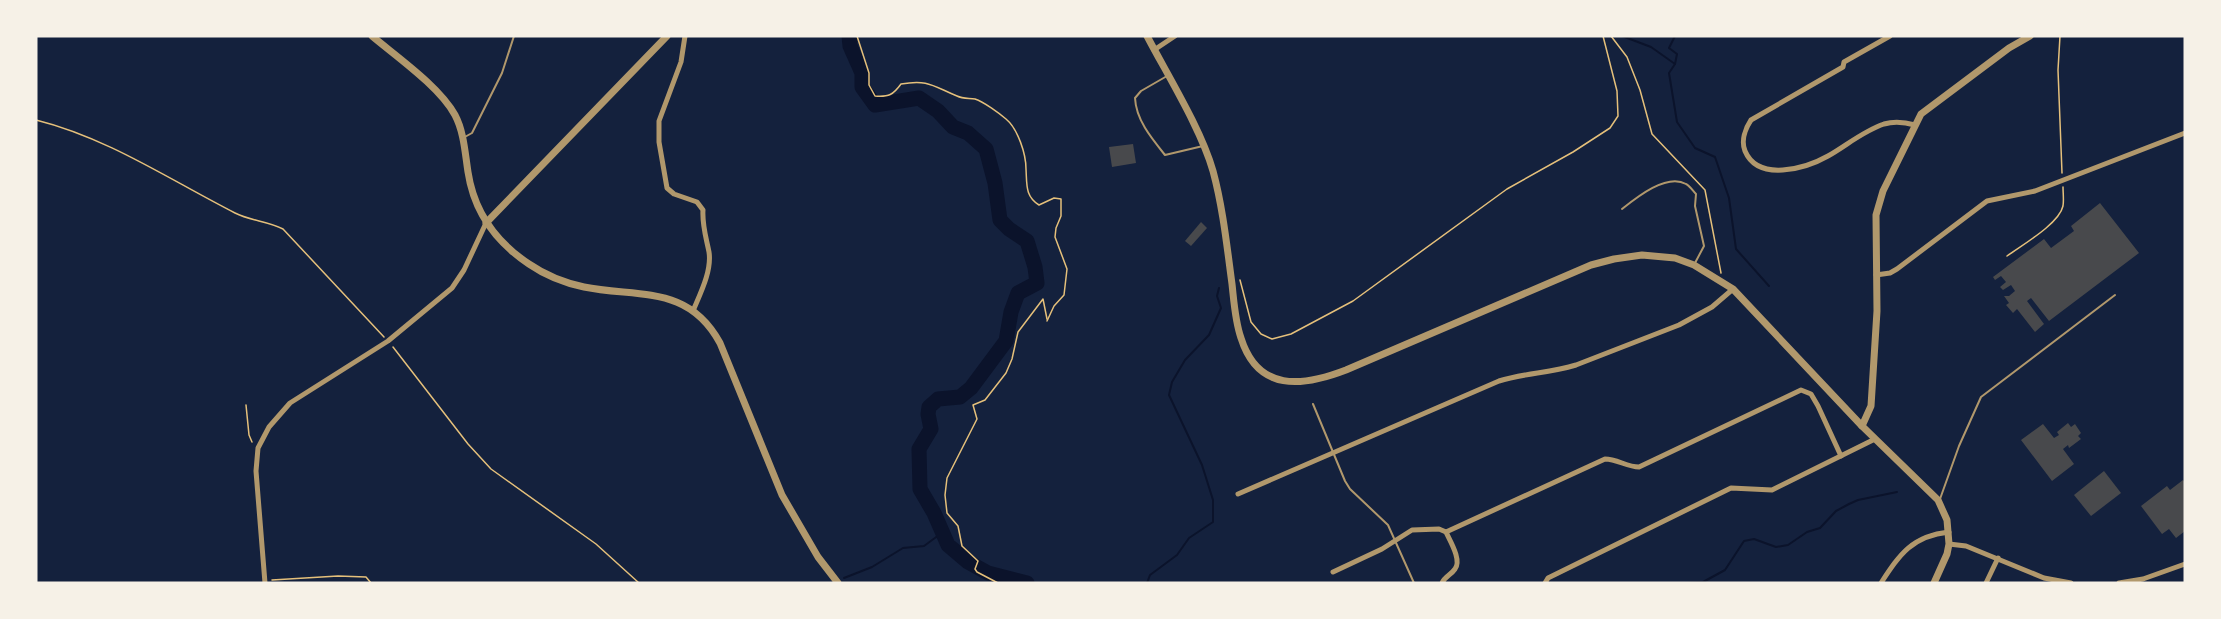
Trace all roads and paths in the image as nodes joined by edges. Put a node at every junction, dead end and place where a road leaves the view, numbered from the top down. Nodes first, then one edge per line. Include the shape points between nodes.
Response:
1 (372, 36) edge
2 (514, 36) edge
3 (668, 36) edge
4 (685, 36) edge
5 (857, 36) edge
6 (1147, 36) edge
7 (1175, 36) edge
8 (1603, 36) edge
9 (1611, 36) edge
10 (1890, 36) edge
11 (2030, 36) edge
12 (2060, 36) edge
13 (1154, 50) junction
14 (1167, 76) junction
15 (36, 120) edge
16 (1915, 125) junction
17 (2185, 133) edge
18 (463, 138) junction
19 (1203, 146) junction
20 (2063, 181) junction
21 (1622, 209) dead end
22 (486, 223) junction
23 (2007, 256) dead end
24 (1694, 265) junction
25 (1230, 272) junction
26 (1876, 275) junction
27 (1719, 280) junction
28 (1733, 289) junction
29 (2115, 295) dead end
30 (693, 311) junction
31 (388, 341) junction
32 (1313, 404) dead end
33 (246, 405) dead end
34 (1862, 426) junction
35 (1875, 439) junction
36 (258, 448) junction
37 (1333, 453) junction
38 (1841, 456) junction
39 (1238, 494) dead end
40 (1938, 500) junction
41 (1446, 532) junction
42 (1949, 532) junction
43 (1394, 541) junction
44 (1949, 544) junction
45 (1998, 558) junction
46 (2185, 564) edge
47 (1333, 572) dead end
48 (2044, 580) edge
49 (266, 582) edge
50 (371, 583) edge
51 (639, 583) edge
52 (838, 583) edge
53 (998, 583) edge
54 (1414, 583) edge
55 (1442, 583) edge
56 (1545, 583) edge
57 (1881, 583) edge
58 (1934, 583) edge
59 (1986, 583) edge
60 (2071, 583) edge
61 (2119, 583) edge

1 - 18 street via 445,100
2 - 18 lane via 502,73 472,133
3 - 22 street
4 - 30 street via 681,62 659,121 659,142 667,188 697,202 703,210 709,261
5 - 53 path via 869,74 868,84 875,96 888,97 901,84 918,81 960,98 977,99 1007,119 1020,135 1025,186 1032,200 1039,205 1054,198 1061,200 1055,237 1067,269 1064,295 1047,321 1043,299 1018,332 1006,373 985,400 973,405 977,419 947,478 947,513 958,526 962,546 978,561 975,569
6 - 13 street
7 - 13 street
8 - 25 path via 1617,91 1618,116 1610,128 1507,189 1353,302 1291,334 1272,339 1253,325 1237,271
9 - 27 path via 1627,57 1652,134 1705,190 1721,268
10 - 16 street via 1751,120 1744,147 1752,162 1763,168 1792,168 1820,160 1884,124
11 - 16 street via 1931,105
12 - 20 path
13 - 14 street
14 - 19 street
14 - 19 lane via 1135,98 1145,129 1165,155
15 - 31 path via 91,138 238,215 283,229
16 - 26 street via 1883,191 1876,215
17 - 20 street
18 - 22 street via 469,179
19 - 25 street via 1213,171
20 - 23 path via 2063,207 2059,215
20 - 26 street via 1987,201 1897,269
21 - 24 lane via 1671,180 1686,184 1696,194 1704,246
22 - 30 street via 516,255 565,282 651,294
22 - 31 street via 452,288
24 - 25 street via 1675,258 1642,255 1591,265 1338,373 1301,382 1275,379 1250,358 1238,330
24 - 27 street
26 - 34 street via 1871,406
27 - 28 street
28 - 34 street
28 - 37 street via 1712,307 1670,329 1576,365 1499,381
29 - 40 lane via 1981,397
30 - 52 street via 710,326 720,343 782,495
31 - 36 street via 290,403 269,427
31 - 51 path via 490,469 596,544
32 - 37 lane
33 - 36 path via 249,435
34 - 35 street
35 - 38 street
35 - 40 street
36 - 49 street via 257,490
37 - 39 street
37 - 43 lane via 1350,489 1388,525
38 - 41 street via 1811,394 1801,390 1639,467 1605,459
38 - 56 street via 1772,489 1731,488 1548,578
40 - 42 street
41 - 43 street via 1412,530
41 - 55 street via 1458,562
42 - 44 street
42 - 57 street via 1932,535 1904,550
43 - 47 street
43 - 54 lane
44 - 45 street
44 - 58 street
45 - 48 street
45 - 59 street
46 - 61 street
48 - 60 street
49 - 50 path via 366,577

